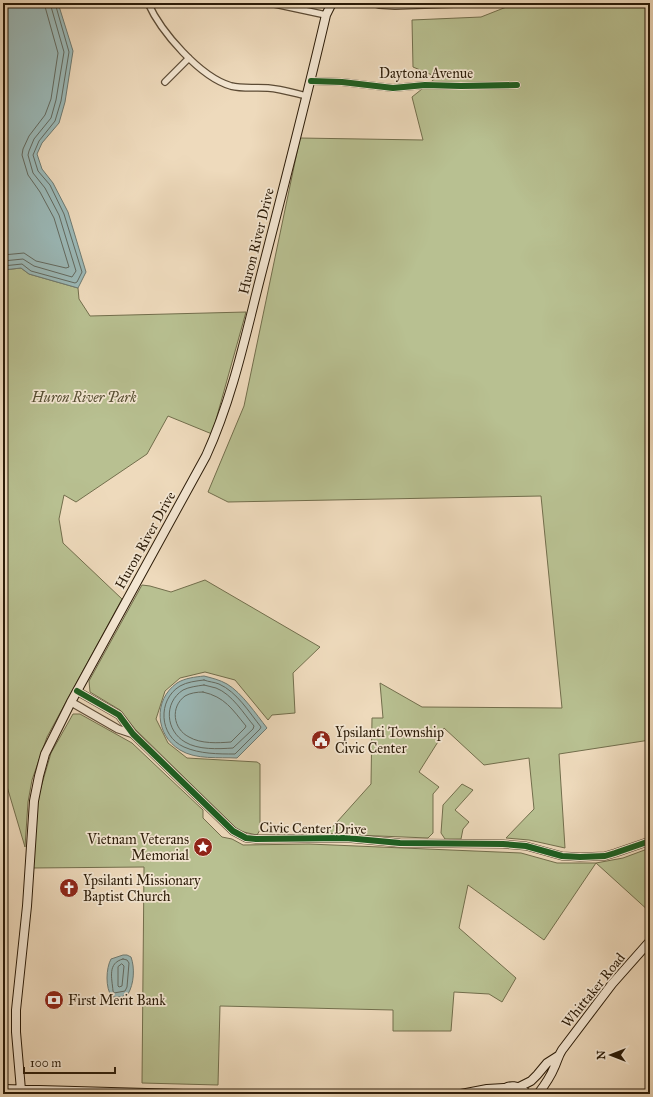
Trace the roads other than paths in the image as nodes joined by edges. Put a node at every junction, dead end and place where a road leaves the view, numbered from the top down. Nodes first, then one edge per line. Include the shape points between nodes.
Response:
1 (148, 3) edge
2 (270, 3) edge
3 (332, 3) edge
4 (372, 3) edge
5 (483, 3) edge
6 (326, 15) junction
7 (189, 58) junction
8 (311, 81) junction
9 (165, 82) dead end
10 (517, 85) dead end
11 (307, 96) junction
12 (77, 691) junction
13 (71, 702) junction
14 (133, 734) junction
15 (650, 841) edge
16 (650, 941) edge
17 (558, 1056) junction
18 (519, 1087) junction
19 (3, 1089) edge
20 (501, 1091) edge
21 (22, 1092) edge
22 (183, 1094) edge
23 (461, 1094) edge
24 (527, 1094) edge
25 (538, 1094) edge

1 - 7 street via 162,28
2 - 6 street
3 - 6 main road, Huron River Drive
4 - 5 street via 394,6
6 - 8 main road, Huron River Drive
7 - 9 street
7 - 11 street via 214,78 231,86 267,88
8 - 10 street, Daytona Avenue via 393,88 425,85
8 - 11 main road, Huron River Drive
11 - 12 main road, Huron River Drive via 218,430 203,463
12 - 13 main road, Huron River Drive
12 - 14 street, Civic Center Drive via 119,715
13 - 14 street, Civic Center Drive via 118,730
13 - 21 main road, Huron River Drive via 45,754 34,801 28,906 16,1010
14 - 15 street, Civic Center Drive via 233,831 246,838 346,838 400,843 503,844 526,846 562,856 580,857 615,854
16 - 17 main road, Whittaker Road via 612,984
17 - 18 main road, Whittaker Road via 547,1063 531,1081
17 - 25 main road, Whittaker Road via 549,1080
18 - 20 main road via 510,1086
18 - 24 main road
19 - 21 main road
20 - 23 main road via 487,1089
21 - 22 main road

